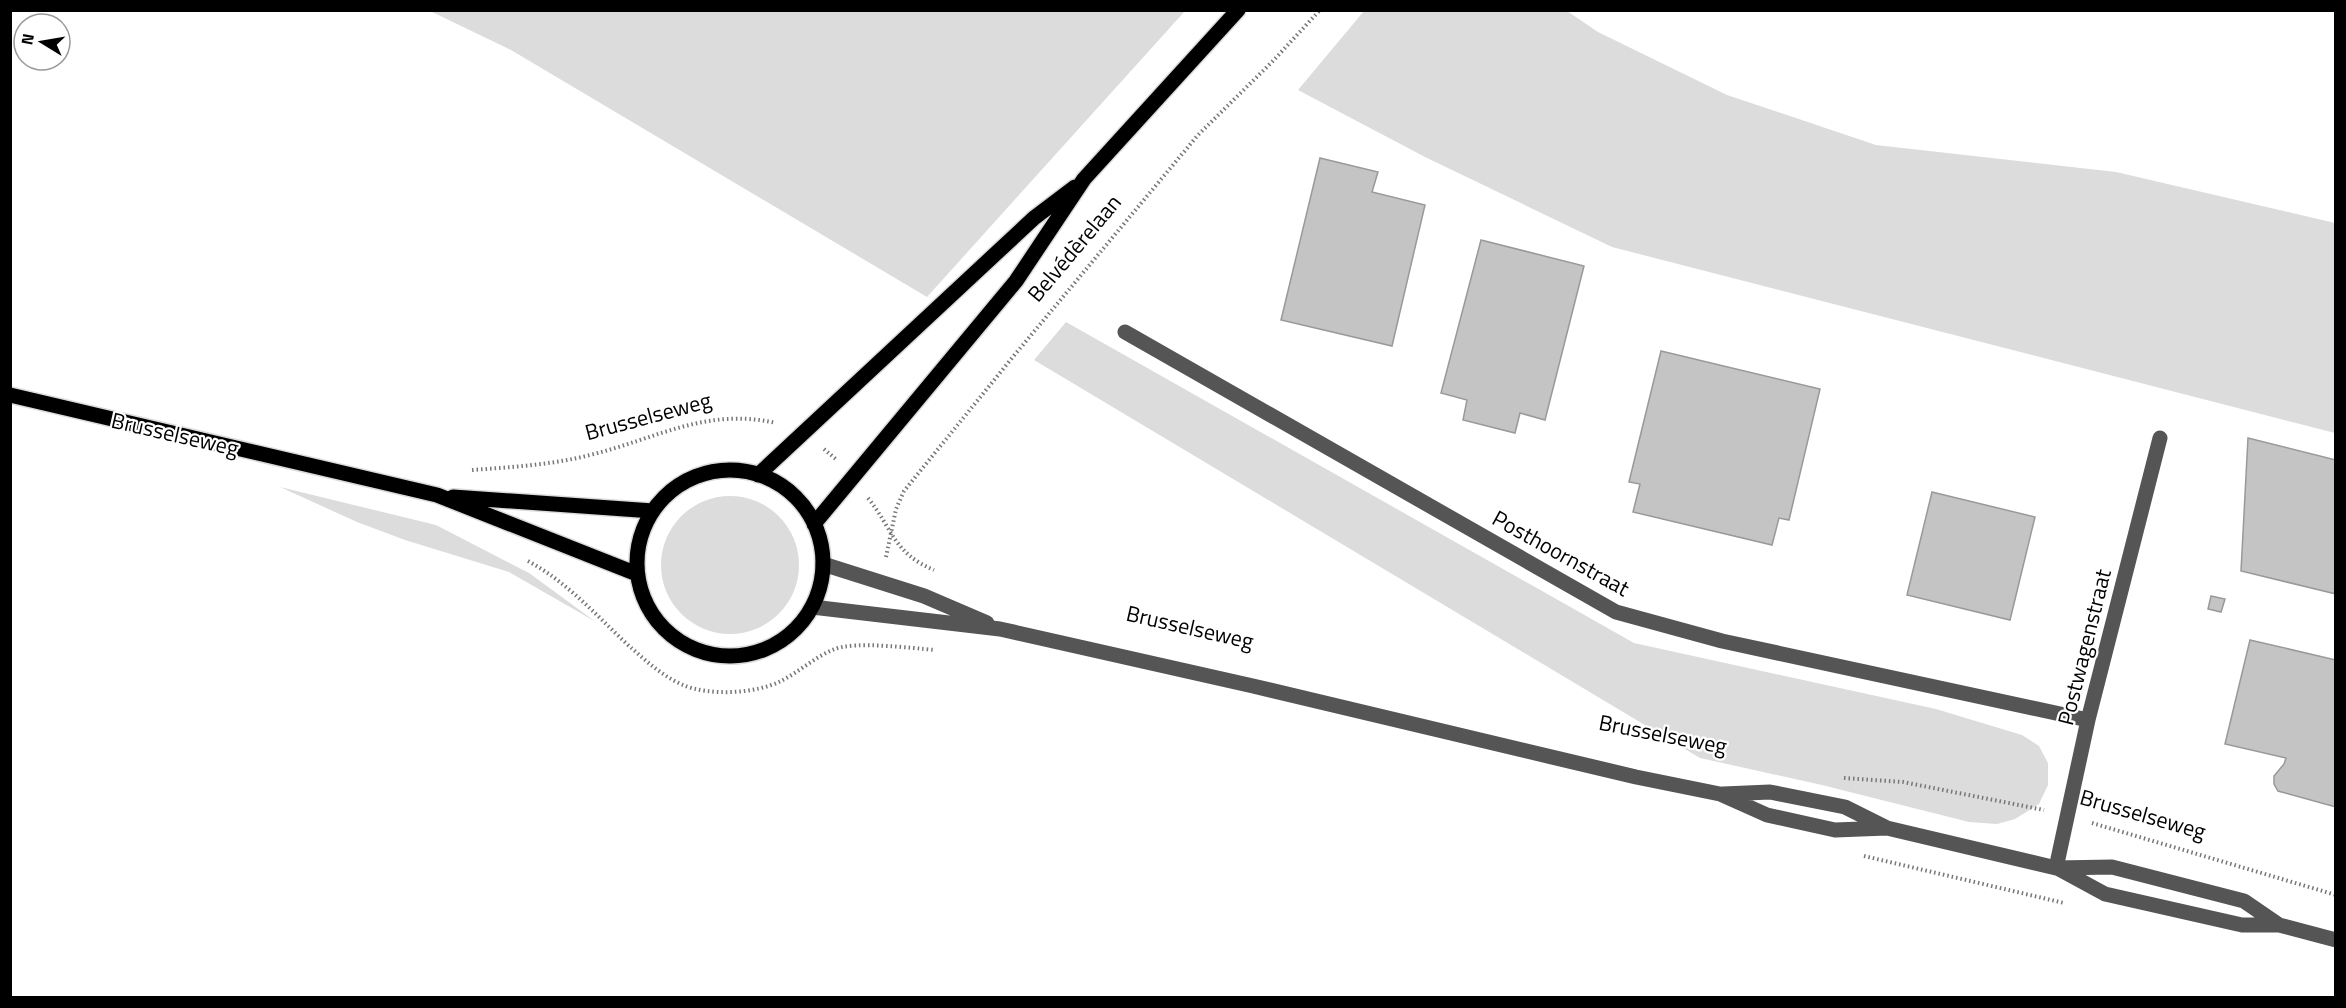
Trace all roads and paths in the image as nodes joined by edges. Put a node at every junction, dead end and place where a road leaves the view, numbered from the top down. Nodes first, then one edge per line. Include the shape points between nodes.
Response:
1 (1238, 10) edge
2 (1320, 10) edge
3 (1084, 179) junction
4 (1125, 332) dead end
5 (10, 395) edge
6 (801, 433) junction
7 (2160, 438) dead end
8 (468, 471) dead end
9 (758, 475) junction
10 (852, 479) junction
11 (436, 495) junction
12 (653, 511) junction
13 (814, 524) junction
14 (891, 533) junction
15 (520, 557) dead end
16 (823, 564) junction
17 (938, 572) dead end
18 (638, 574) junction
19 (812, 607) junction
20 (1000, 629) junction
21 (865, 646) dead end
22 (2088, 720) junction
23 (1833, 777) dead end
24 (1719, 795) junction
25 (2067, 816) junction
26 (1887, 828) junction
27 (2056, 868) junction
28 (2336, 895) edge
29 (2279, 925) junction
30 (2336, 940) edge

1 - 3 main road, Belvédèrelaan
2 - 14 path, Belvédèrelaan via 1198,135 1012,358 904,491
3 - 6 main road, Belvédèrelaan via 1034,218
3 - 10 main road, Belvédèrelaan via 1016,281
4 - 22 street, Posthoornstraat via 1616,612 1722,641
5 - 11 main road, Brusselseweg
6 - 8 path, Brusselseweg via 756,418 706,420 586,456
6 - 9 main road, Belvédèrelaan
6 - 10 path, Brusselseweg via 838,461
7 - 22 street, Postwagenstraat
9 - 12 main road via 728,470 700,476 673,489
9 - 13 main road via 791,493
10 - 13 main road, Belvédèrelaan
10 - 14 path, Brusselseweg
11 - 12 main road, Brusselseweg
11 - 18 main road, Brusselseweg
12 - 18 main road via 640,541
13 - 16 main road
14 - 17 path, Brusselseweg via 902,551
15 - 21 path via 550,573 653,666 682,685 700,690 723,693 778,683 836,648
16 - 19 main road
16 - 20 street, Brusselseweg via 924,596
18 - 19 main road via 647,606 667,633 712,655 729,657 762,651 791,634
19 - 20 street, Brusselseweg
20 - 24 street, Brusselseweg
22 - 25 street, Postwagenstraat
23 - 25 path, Brusselseweg via 1903,782
24 - 26 street, Brusselseweg via 1767,815 1835,830
24 - 26 street, Brusselseweg via 1770,792 1845,807
25 - 27 street, Postwagenstraat
25 - 28 path, Brusselseweg
26 - 27 street, Brusselseweg
27 - 29 street, Brusselseweg via 2105,894 2241,926
27 - 29 street, Brusselseweg via 2112,867 2244,901
29 - 30 street, Brusselseweg

